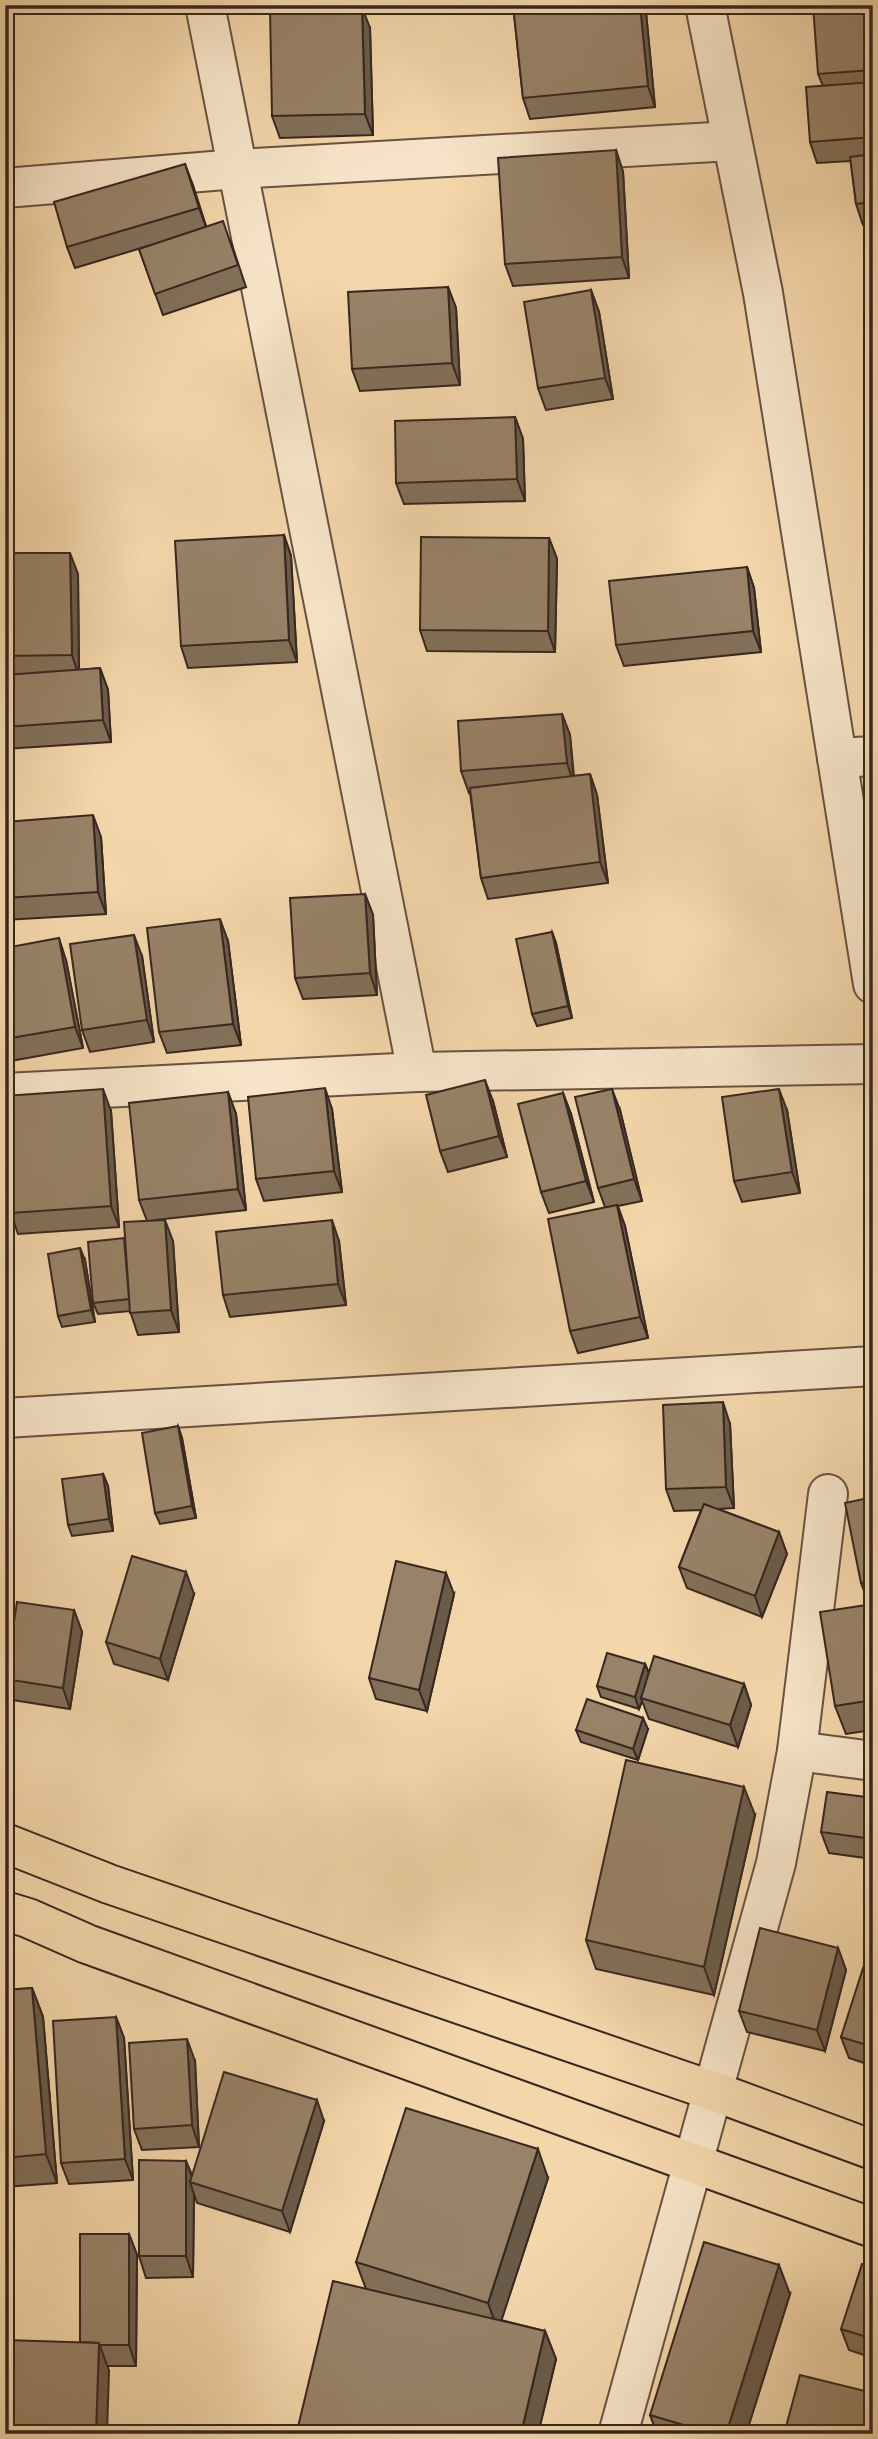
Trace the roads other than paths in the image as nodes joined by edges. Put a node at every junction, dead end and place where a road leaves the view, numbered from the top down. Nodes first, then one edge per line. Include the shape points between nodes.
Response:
1 (205, 5) edge
2 (705, 5) edge
3 (732, 141) junction
4 (237, 169) junction
5 (5, 188) edge
6 (855, 757) edge
7 (873, 985) edge
8 (873, 1064) edge
9 (417, 1072) junction
10 (5, 1093) edge
11 (873, 1366) edge
12 (5, 1418) edge
13 (828, 1494) dead end
14 (797, 1751) junction
15 (873, 1761) edge
16 (5, 1843) edge
17 (5, 1911) edge
18 (713, 2091) junction
19 (873, 2150) edge
20 (693, 2164) junction
21 (873, 2228) edge
22 (618, 2434) edge

1 - 4 street
2 - 3 street
3 - 4 street
3 - 6 street
4 - 5 street
4 - 9 street
6 - 7 street
8 - 9 street
9 - 10 street
11 - 12 street
13 - 14 street
14 - 15 street
14 - 18 street via 776,1863
16 - 18 main road via 109,1884
17 - 20 main road
18 - 19 main road
18 - 20 street
20 - 21 main road
20 - 22 street

